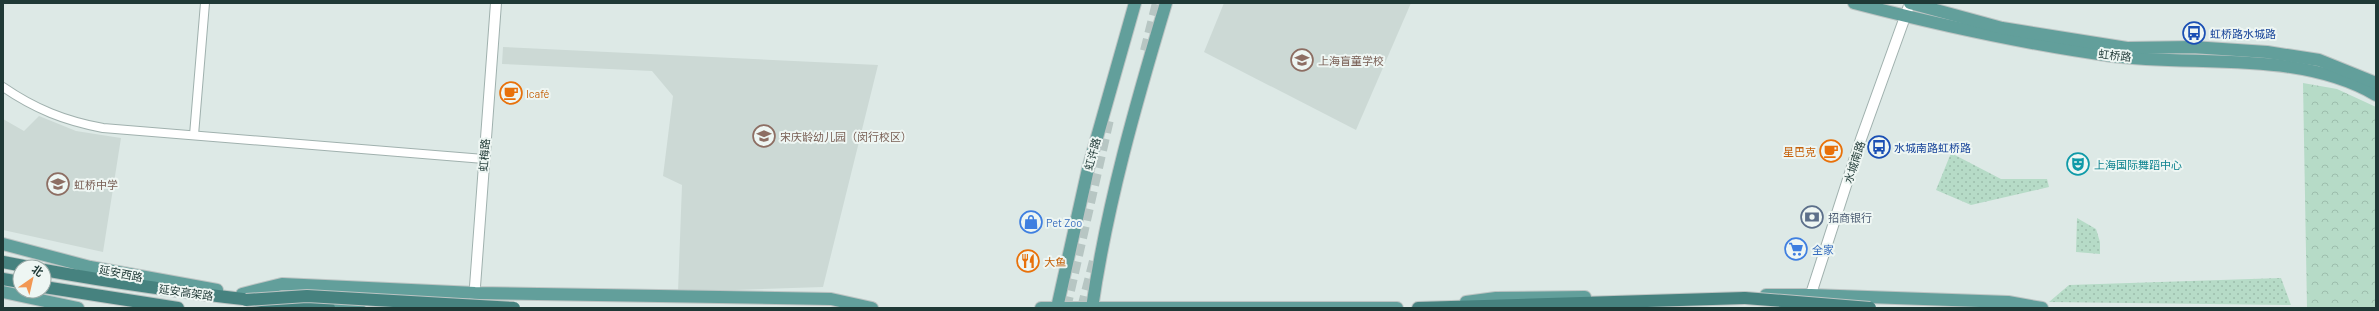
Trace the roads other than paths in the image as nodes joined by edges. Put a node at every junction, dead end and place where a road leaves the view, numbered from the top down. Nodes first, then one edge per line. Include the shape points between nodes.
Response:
1 (205, 3) edge
2 (496, 3) edge
3 (1135, 3) edge
4 (1166, 3) edge
5 (1854, 3) edge
6 (1910, 3) edge
7 (1906, 17) junction
8 (2376, 83) edge
9 (3, 87) edge
10 (2376, 95) edge
11 (194, 135) junction
12 (484, 159) junction
13 (3, 244) edge
14 (52, 272) edge
15 (52, 288) edge
16 (3, 292) edge
17 (475, 293) junction
18 (1811, 295) junction
19 (244, 297) junction
20 (78, 308) edge
21 (178, 308) edge
22 (329, 308) edge
23 (359, 308) edge
24 (474, 308) edge
25 (514, 308) edge
26 (872, 308) edge
27 (1041, 308) edge
28 (1058, 308) edge
29 (1092, 308) edge
30 (1397, 308) edge
31 (1418, 308) edge
32 (1806, 308) edge
33 (1870, 308) edge
34 (2042, 308) edge

1 - 11 street
2 - 12 street, 虹梅路
3 - 28 main road, 虹许路 via 1088,169
4 - 29 main road via 1121,164
5 - 7 main road, 虹桥路
6 - 7 street, 水城南路
6 - 8 main road, 虹桥路 via 2002,28 2127,48 2192,47 2260,51 2319,60
7 - 10 main road, 虹桥路 via 2000,37 2113,56 2307,69
7 - 18 street, 水城南路 via 1861,139
9 - 11 street via 49,114 75,122 103,128
11 - 12 street
12 - 17 street, 虹梅路
13 - 19 main road, 延安西路 via 90,267
14 - 19 highway, 延安高架路 via 91,279
15 - 21 highway, 延安高架路
16 - 20 main road
17 - 19 main road via 282,284
17 - 24 street, 虹梅路
17 - 26 main road via 831,299
18 - 31 main road via 1496,298
18 - 32 street, 水城南路
18 - 34 main road via 2008,302
19 - 22 highway, 延安高架路, bridge
19 - 23 main road, 延安西路
19 - 25 highway, bridge via 306,296
27 - 28 main road
28 - 29 main road
29 - 30 main road
31 - 33 highway, bridge via 1745,298

